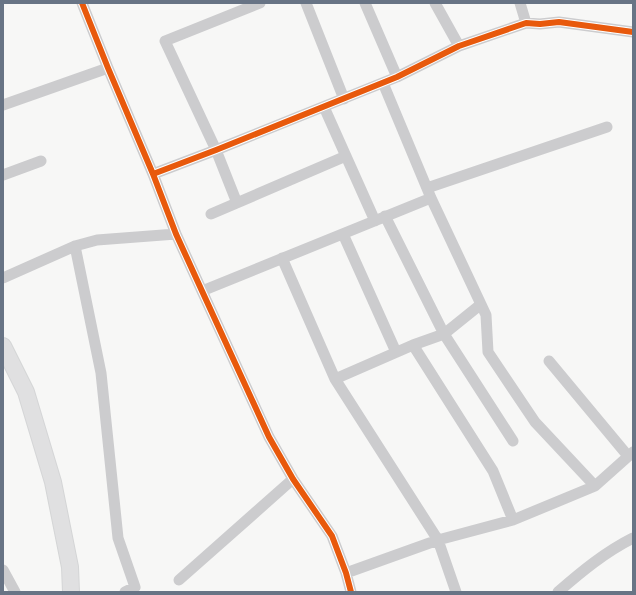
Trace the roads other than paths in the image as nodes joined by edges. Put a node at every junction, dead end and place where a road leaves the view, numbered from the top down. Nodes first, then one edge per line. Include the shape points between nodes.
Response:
1 (82, 3) edge
2 (260, 3) edge
3 (306, 3) edge
4 (365, 3) edge
5 (435, 3) edge
6 (520, 3) edge
7 (526, 23) junction
8 (633, 32) edge
9 (459, 46) junction
10 (108, 68) junction
11 (397, 77) junction
12 (382, 83) junction
13 (344, 99) junction
14 (3, 106) edge
15 (324, 107) junction
16 (607, 127) dead end
17 (216, 150) junction
18 (346, 156) junction
19 (41, 161) dead end
20 (153, 174) junction
21 (3, 175) edge
22 (429, 193) junction
23 (237, 203) junction
24 (211, 214) dead end
25 (385, 216) junction
26 (375, 221) junction
27 (176, 234) junction
28 (343, 234) junction
29 (75, 246) junction
30 (282, 258) junction
31 (3, 278) edge
32 (202, 291) junction
33 (480, 305) junction
34 (444, 334) junction
35 (412, 345) junction
36 (3, 346) edge
37 (396, 352) junction
38 (550, 360) dead end
39 (335, 380) junction
40 (513, 441) dead end
41 (630, 454) edge
42 (293, 479) junction
43 (595, 486) junction
44 (513, 520) junction
45 (633, 538) edge
46 (438, 540) junction
47 (3, 570) edge
48 (346, 572) junction
49 (179, 580) dead end
50 (15, 592) edge
51 (71, 592) edge
52 (125, 592) edge
53 (351, 592) edge
54 (456, 592) edge
55 (558, 592) edge

1 - 10 street
2 - 17 street via 165,41
3 - 13 street
4 - 11 street
5 - 9 street
6 - 7 street
7 - 8 street via 559,22
7 - 9 street
9 - 11 street
10 - 14 street
10 - 20 street
11 - 12 street
12 - 13 street
12 - 22 street
13 - 15 street
15 - 17 street
15 - 18 street
16 - 22 street
17 - 20 street
17 - 23 street
18 - 23 street
18 - 26 street
19 - 21 street
20 - 27 street
22 - 25 street
22 - 33 street
23 - 24 street
25 - 26 street
25 - 34 street
26 - 28 street
27 - 29 street via 97,240
27 - 32 street
28 - 30 street
28 - 37 street
29 - 31 street
29 - 52 street via 102,373 118,538 135,587
30 - 32 street
30 - 39 street
32 - 42 street via 269,437
33 - 34 street
33 - 43 street via 486,315 488,352 535,422
34 - 35 street
34 - 40 street
35 - 37 street
35 - 44 street via 493,471
36 - 51 street via 26,392 53,482 70,567
37 - 39 street
38 - 41 street
39 - 46 street
41 - 43 street
42 - 48 street via 332,536
42 - 49 street
43 - 44 street
44 - 46 street
45 - 55 street via 578,574
46 - 48 street
46 - 54 street
47 - 50 street
48 - 53 street

